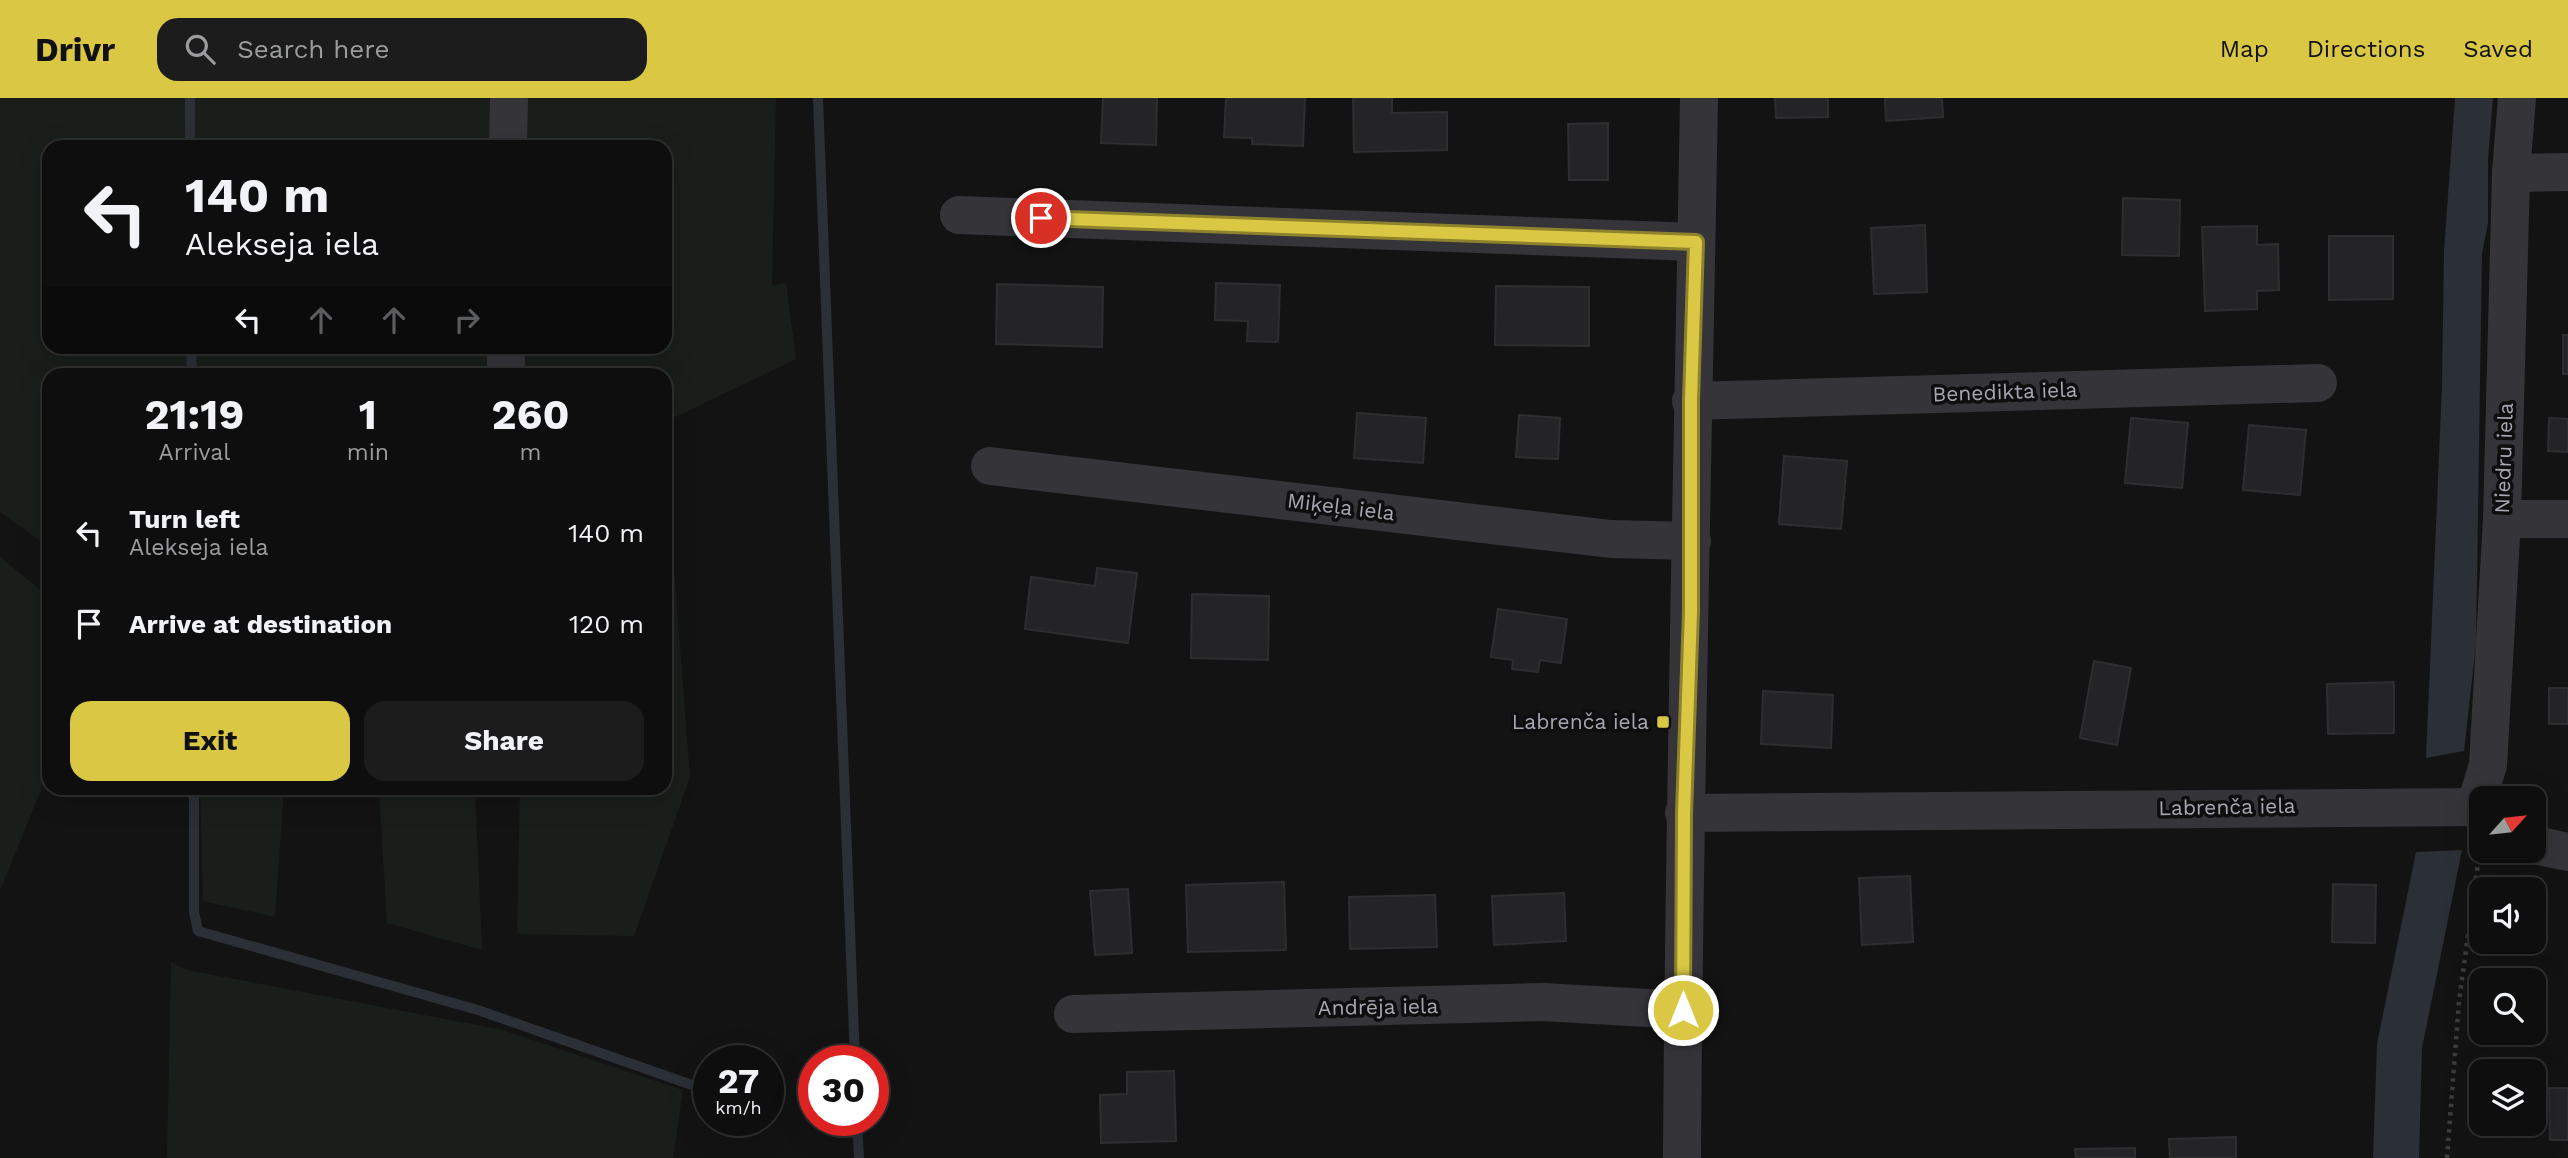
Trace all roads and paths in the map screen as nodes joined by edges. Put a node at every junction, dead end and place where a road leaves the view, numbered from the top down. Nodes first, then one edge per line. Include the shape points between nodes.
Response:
1 (509, 98) edge
2 (1699, 98) edge
3 (2517, 98) edge
4 (508, 140) edge
5 (2568, 172) edge
6 (2511, 173) junction
7 (959, 215) dead end
8 (1696, 242) junction
9 (2318, 383) dead end
10 (1691, 401) junction
11 (990, 466) dead end
12 (2502, 519) junction
13 (2568, 519) edge
14 (1692, 541) junction
15 (2483, 786) edge
16 (2469, 810) edge
17 (1684, 813) junction
18 (2546, 847) edge
19 (2568, 852) edge
20 (2479, 863) edge
21 (1683, 1010) junction
22 (1073, 1014) dead end
23 (1682, 1158) edge
24 (2447, 1158) edge

1 - 4 street
2 - 8 street
3 - 6 street, Niedru iela
5 - 6 street
6 - 12 street, Niedru iela
7 - 8 street
8 - 10 street
9 - 10 street, Benedikta iela
10 - 14 street
11 - 14 street, Miķeļa iela via 1611,539
12 - 13 street
12 - 15 street, Niedru iela
14 - 17 street
16 - 17 street, Labrenča iela
17 - 21 street
18 - 19 street
20 - 24 path via 2459,1001
21 - 22 street, Andrēja iela via 1543,1002
21 - 23 street

